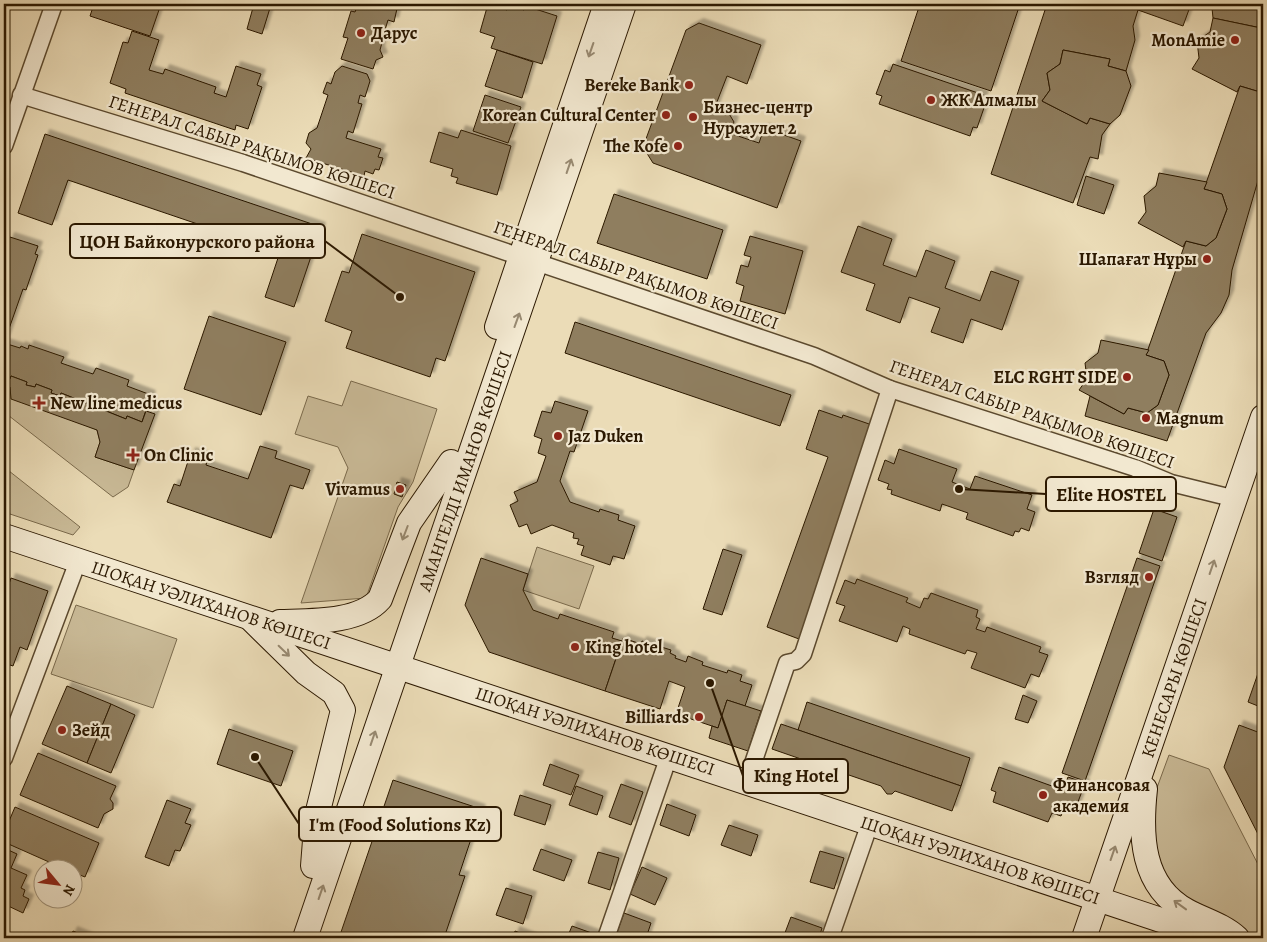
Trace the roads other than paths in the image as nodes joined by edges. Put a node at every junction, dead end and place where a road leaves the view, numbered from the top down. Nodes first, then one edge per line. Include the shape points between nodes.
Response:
1 (54, 4) edge
2 (606, 4) edge
3 (624, 4) edge
4 (21, 95) junction
5 (4, 146) edge
6 (529, 261) junction
7 (890, 389) junction
8 (1263, 417) edge
9 (450, 462) junction
10 (1236, 499) junction
11 (4, 536) edge
12 (78, 561) junction
13 (258, 620) junction
14 (390, 663) junction
15 (1148, 752) junction
16 (669, 756) junction
17 (4, 758) edge
18 (747, 781) junction
19 (870, 823) junction
20 (313, 866) junction
21 (1097, 899) junction
22 (288, 938) edge
23 (305, 938) edge
24 (606, 938) edge
25 (830, 938) edge
26 (1084, 938) edge
27 (1215, 938) edge
28 (1237, 938) edge

1 - 4 street
2 -> 6 main road, АМАНГЕЛДІ ИМАНОВ КӨШЕСІ
6 -> 3 main road, АМАНГЕЛДІ ИМАНОВ КӨШЕСІ
4 - 5 street
4 - 6 street, ГЕНЕРАЛ САБЫР РАҚЫМОВ КӨШЕСІ via 244,163
6 - 7 street, ГЕНЕРАЛ САБЫР РАҚЫМОВ КӨШЕСІ via 814,356
6 - 9 main road, АМАНГЕЛДІ ИМАНОВ КӨШЕСІ
14 -> 6 main road, АМАНГЕЛДІ ИМАНОВ КӨШЕСІ
7 - 10 street, ГЕНЕРАЛ САБЫР РАҚЫМОВ КӨШЕСІ via 1135,468 1171,483
7 - 18 street via 806,647 796,661 787,663
8 - 10 main road, КЕНЕСАРЫ КӨШЕСІ
9 -> 13 main road via 409,523 380,599 372,608 356,616 298,622
9 - 14 main road, АМАНГЕЛДІ ИМАНОВ КӨШЕСІ
15 -> 10 main road, КЕНЕСАРЫ КӨШЕСІ
11 - 12 main road, ШОҚАН УӘЛИХАНОВ КӨШЕСІ
12 - 13 main road, ШОҚАН УӘЛИХАНОВ КӨШЕСІ
12 - 17 street
13 - 14 main road, ШОҚАН УӘЛИХАНОВ КӨШЕСІ
13 -> 20 main road via 306,673 334,693 343,710 317,815
14 - 16 main road, ШОҚАН УӘЛИХАНОВ КӨШЕСІ
14 - 20 main road, АМАНГЕЛДІ ИМАНОВ КӨШЕСІ
23 -> 14 main road, АМАНГЕЛДІ ИМАНОВ КӨШЕСІ
21 -> 15 main road, КЕНЕСАРЫ КӨШЕСІ
28 -> 15 main road via 1229,930 1185,910 1162,893 1152,875 1146,862 1142,824
16 - 18 main road, ШОҚАН УӘЛИХАНОВ КӨШЕСІ
16 - 24 street
18 - 19 main road, ШОҚАН УӘЛИХАНОВ КӨШЕСІ
19 - 21 main road, ШОҚАН УӘЛИХАНОВ КӨШЕСІ
19 - 25 street
20 - 22 main road, АМАНГЕЛДІ ИМАНОВ КӨШЕСІ
21 - 26 main road, КЕНЕСАРЫ КӨШЕСІ
21 - 27 main road, ШОҚАН УӘЛИХАНОВ КӨШЕСІ

